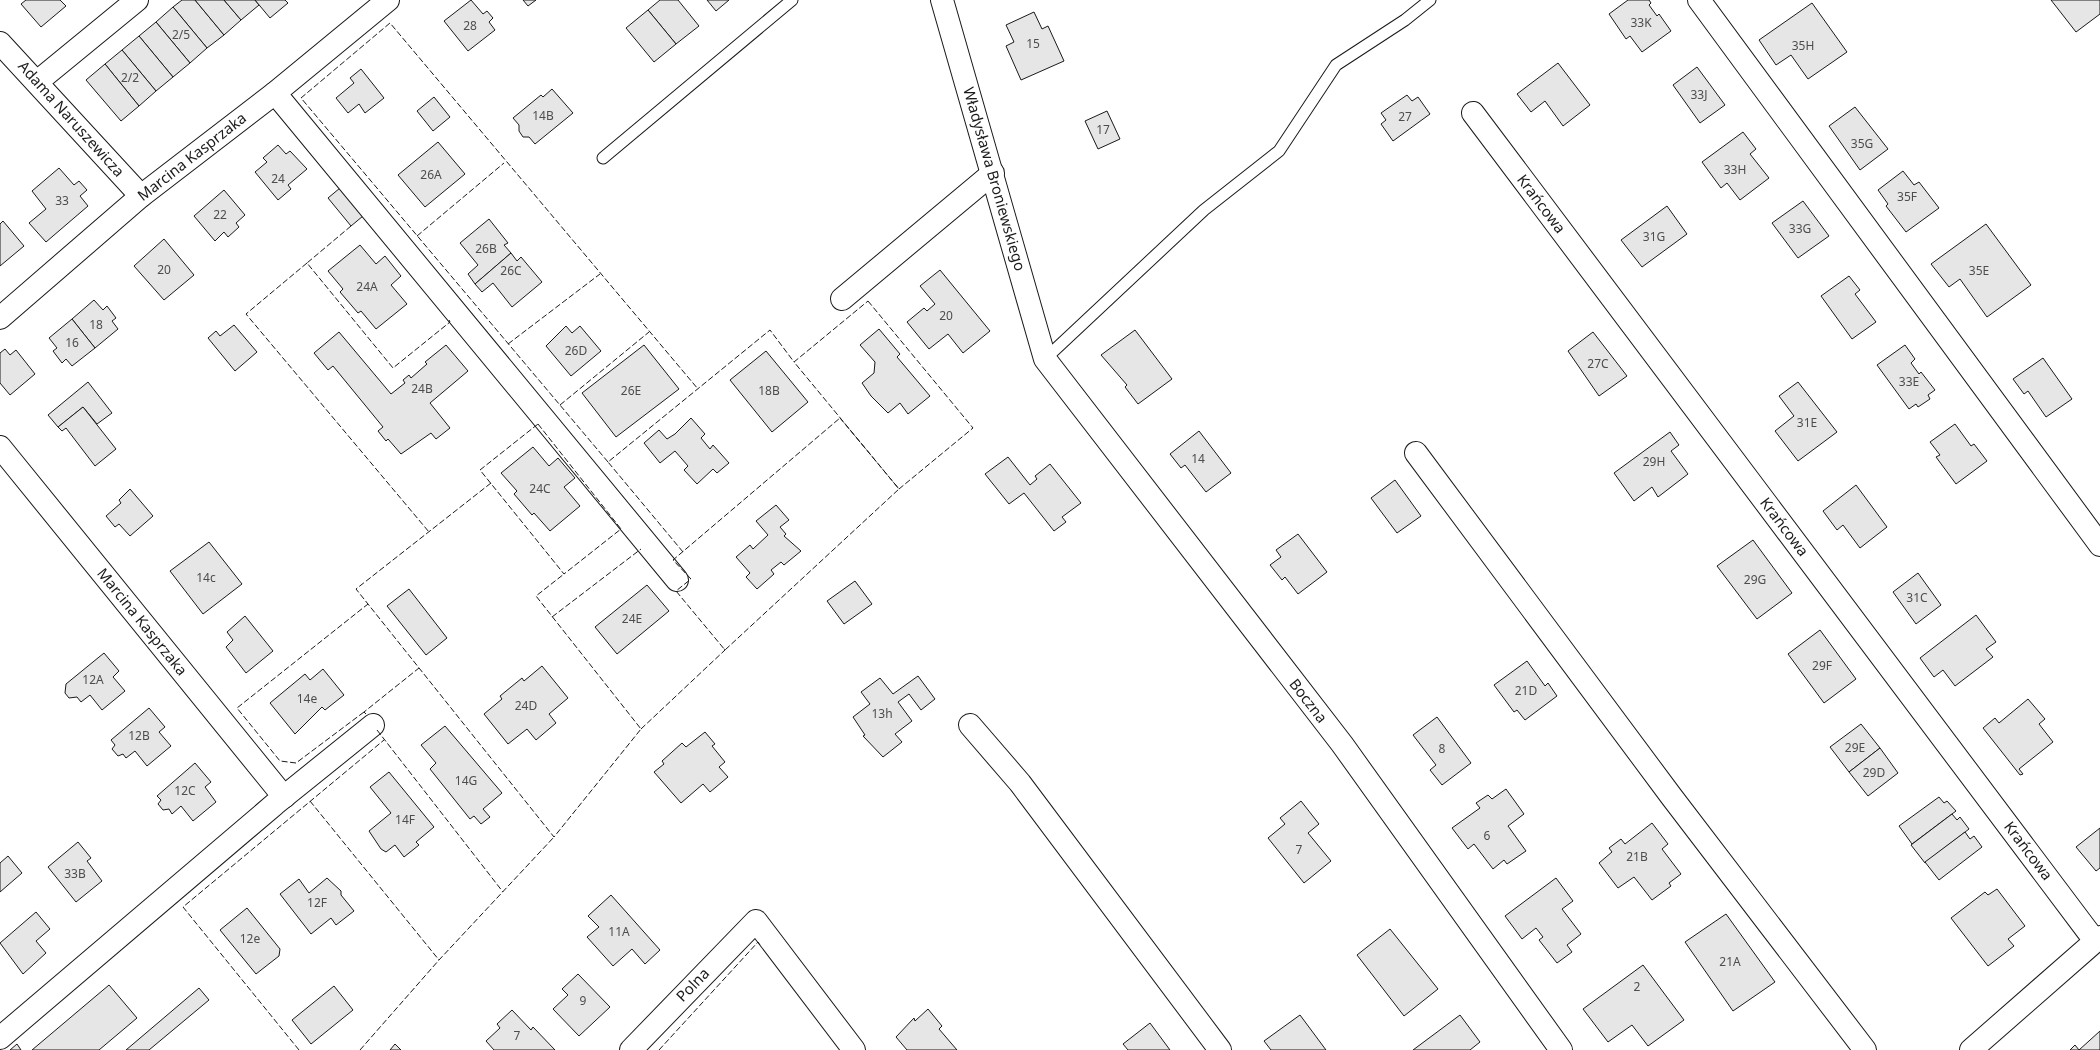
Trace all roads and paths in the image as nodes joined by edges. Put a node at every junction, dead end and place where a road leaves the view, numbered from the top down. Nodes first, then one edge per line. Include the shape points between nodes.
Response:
1 (137, 0) edge
2 (388, 0) edge
3 (792, 0) edge
4 (942, 0) edge
5 (1430, 0) edge
6 (1699, 0) edge
7 (0, 42) edge
8 (37, 82) junction
9 (275, 93) junction
10 (1473, 114) dead end
11 (603, 158) dead end
12 (993, 173) junction
13 (141, 196) junction
14 (842, 299) dead end
15 (0, 318) edge
16 (1045, 359) junction
17 (0, 446) edge
18 (1416, 453) dead end
19 (2100, 546) edge
20 (677, 580) dead end
21 (374, 725) dead end
22 (970, 725) dead end
23 (284, 797) junction
24 (2098, 939) edge
25 (0, 1038) edge
26 (1973, 1049) edge
27 (630, 1050) edge
28 (854, 1050) edge
29 (1220, 1050) edge
30 (1561, 1050) edge
31 (1865, 1050) edge

1 - 8 street
2 - 9 street, Marcina Kasprzaka
3 - 11 lane
4 - 12 street, Władysława Broniewskiego
5 - 16 lane via 1336,65 1279,151 1204,210
6 - 19 street
7 - 8 street, Adama Naruszewicza
8 - 13 street, Adama Naruszewicza
9 - 13 street, Marcina Kasprzaka
9 - 20 street
10 - 24 street, Krańcowa
12 - 14 street
12 - 16 street, Władysława Broniewskiego
13 - 15 street, Marcina Kasprzaka
16 - 30 street, Boczna via 1342,744
17 - 23 street, Marcina Kasprzaka
18 - 31 street
21 - 23 street
22 - 29 street via 1020,783
23 - 25 street
24 - 26 street, Krańcowa
27 - 28 street, Polna via 756,921

